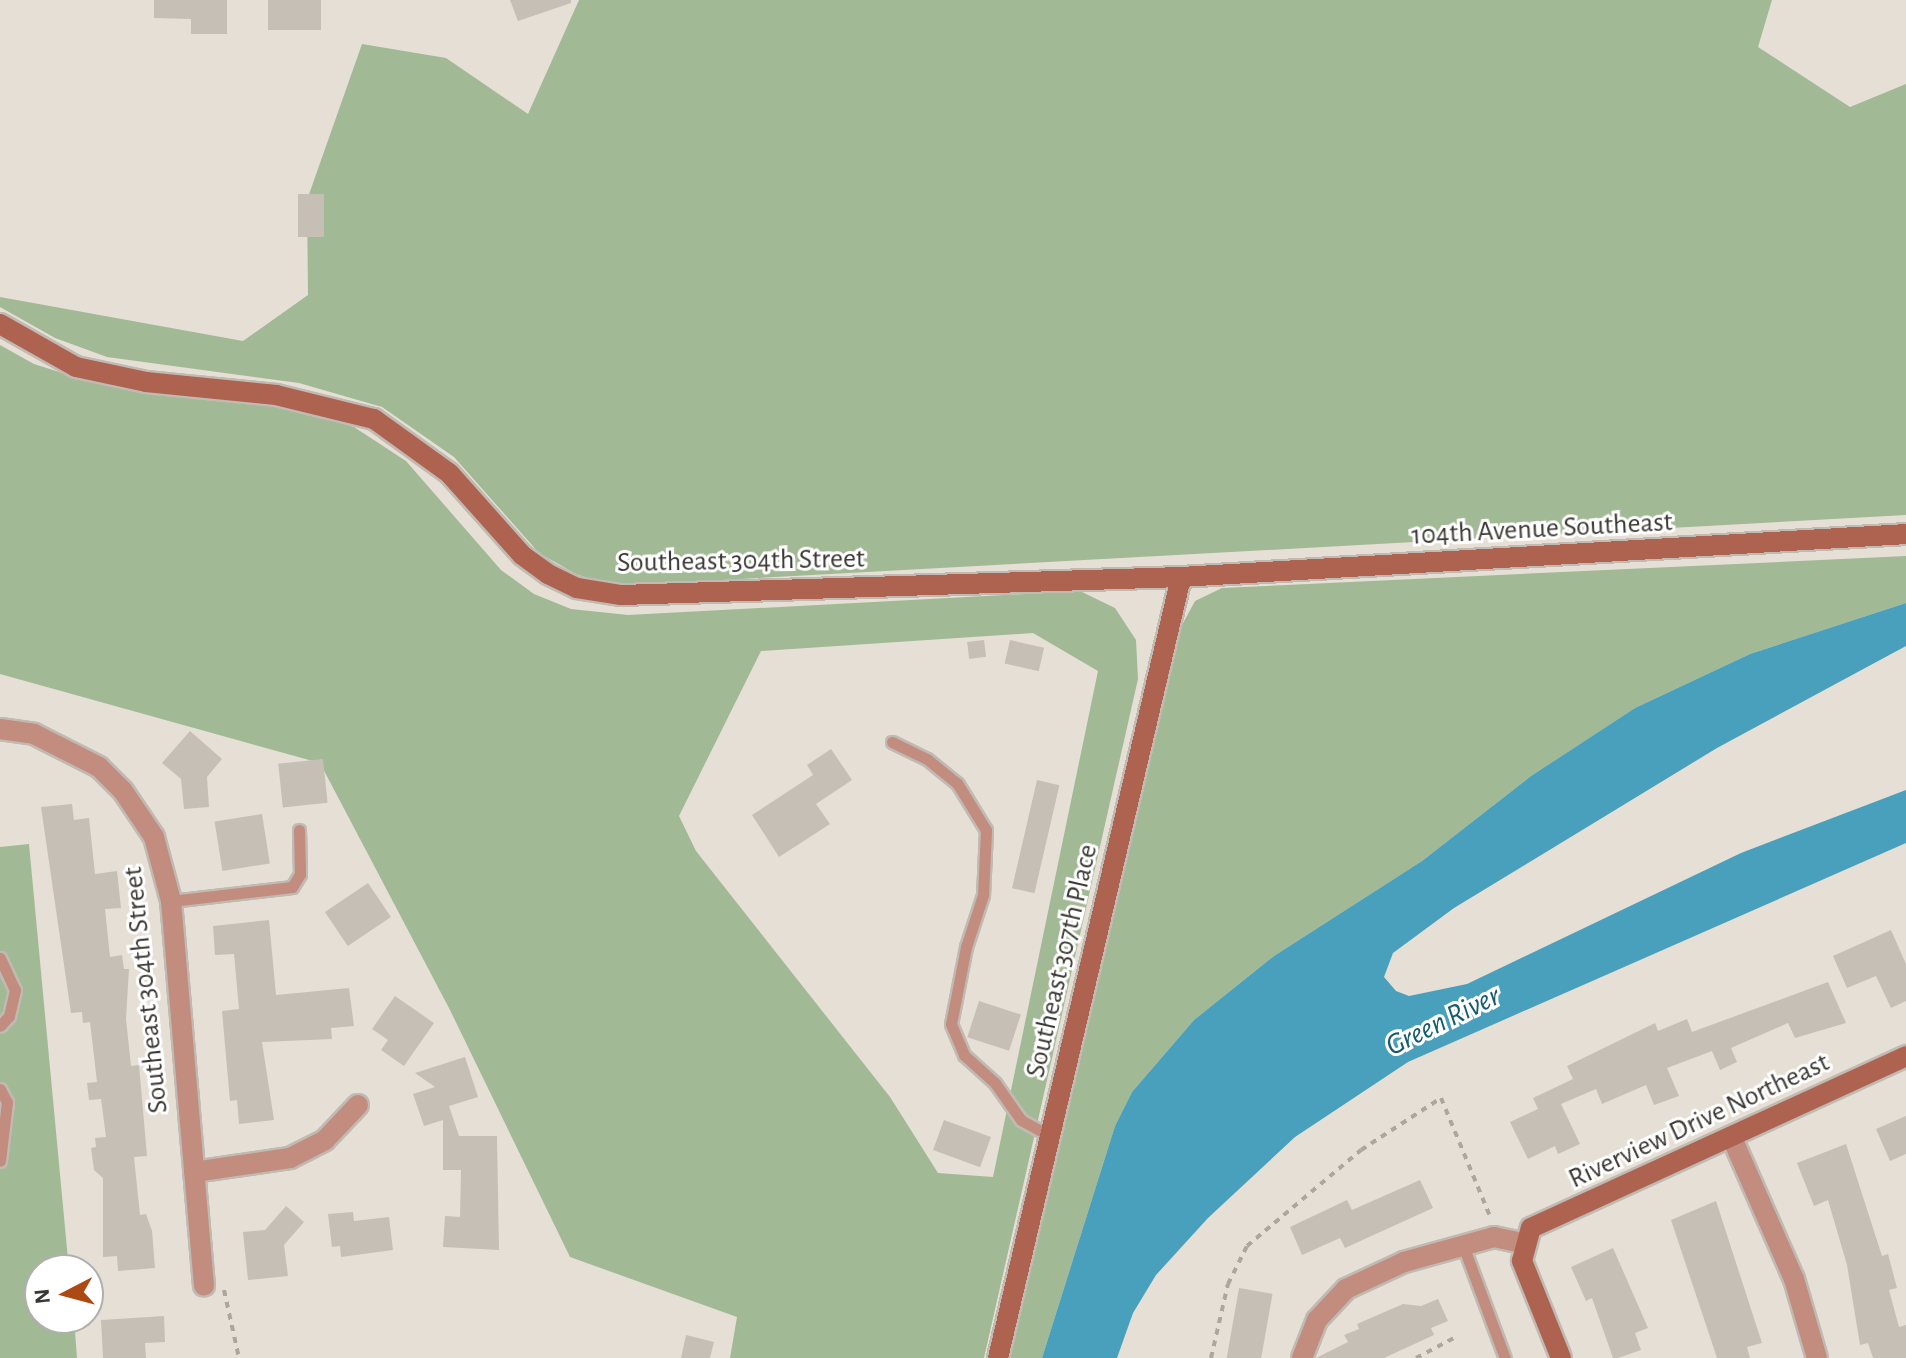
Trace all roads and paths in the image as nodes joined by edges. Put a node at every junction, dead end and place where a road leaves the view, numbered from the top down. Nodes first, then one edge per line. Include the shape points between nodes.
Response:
1 (0, 324) edge
2 (1906, 534) edge
3 (1181, 577) junction
4 (0, 729) edge
5 (892, 742) dead end
6 (299, 830) dead end
7 (171, 901) junction
8 (0, 958) edge
9 (0, 1026) edge
10 (1906, 1056) edge
11 (0, 1089) edge
12 (358, 1105) dead end
13 (1050, 1136) junction
14 (1732, 1138) junction
15 (0, 1161) edge
16 (194, 1172) junction
17 (1494, 1237) junction
18 (1523, 1243) junction
19 (1464, 1248) junction
20 (204, 1286) joint
21 (1456, 1337) dead end
22 (239, 1358) edge
23 (998, 1358) edge
24 (1211, 1358) edge
25 (1302, 1358) edge
26 (1416, 1358) edge
27 (1505, 1358) edge
28 (1561, 1358) edge
29 (1817, 1358) edge

1 - 3 street, Southeast 304th Street via 76,367 146,382 276,395 374,419 449,473 522,555 577,588 621,595
2 - 3 street, 104th Avenue Southeast
3 - 13 street, Southeast 307th Place
4 - 7 street, Southeast 304th Street via 69,748 123,791 154,837
5 - 13 lane via 917,753 957,783 986,830 985,883 951,1024 964,1055 995,1083 1021,1120
6 - 7 lane via 300,874 292,887
7 - 16 street, Southeast 304th Street
8 - 9 lane via 15,990 9,1016
10 - 14 street, Riverview Drive Northeast
11 - 15 lane via 7,1102
12 - 16 street via 325,1140 290,1158
13 - 23 street, Southeast 307th Place
14 - 18 street, Riverview Drive Northeast via 1531,1228
14 - 29 street via 1794,1279
16 - 20 street, Southeast 304th Street
17 - 18 street
17 - 19 street
17 - 24 path via 1490,1212 1441,1098 1361,1150 1247,1246 1228,1284
18 - 28 street via 1522,1261
19 - 25 street via 1404,1262 1346,1289 1317,1320
19 - 27 lane
20 - 22 path via 223,1283
21 - 26 path

